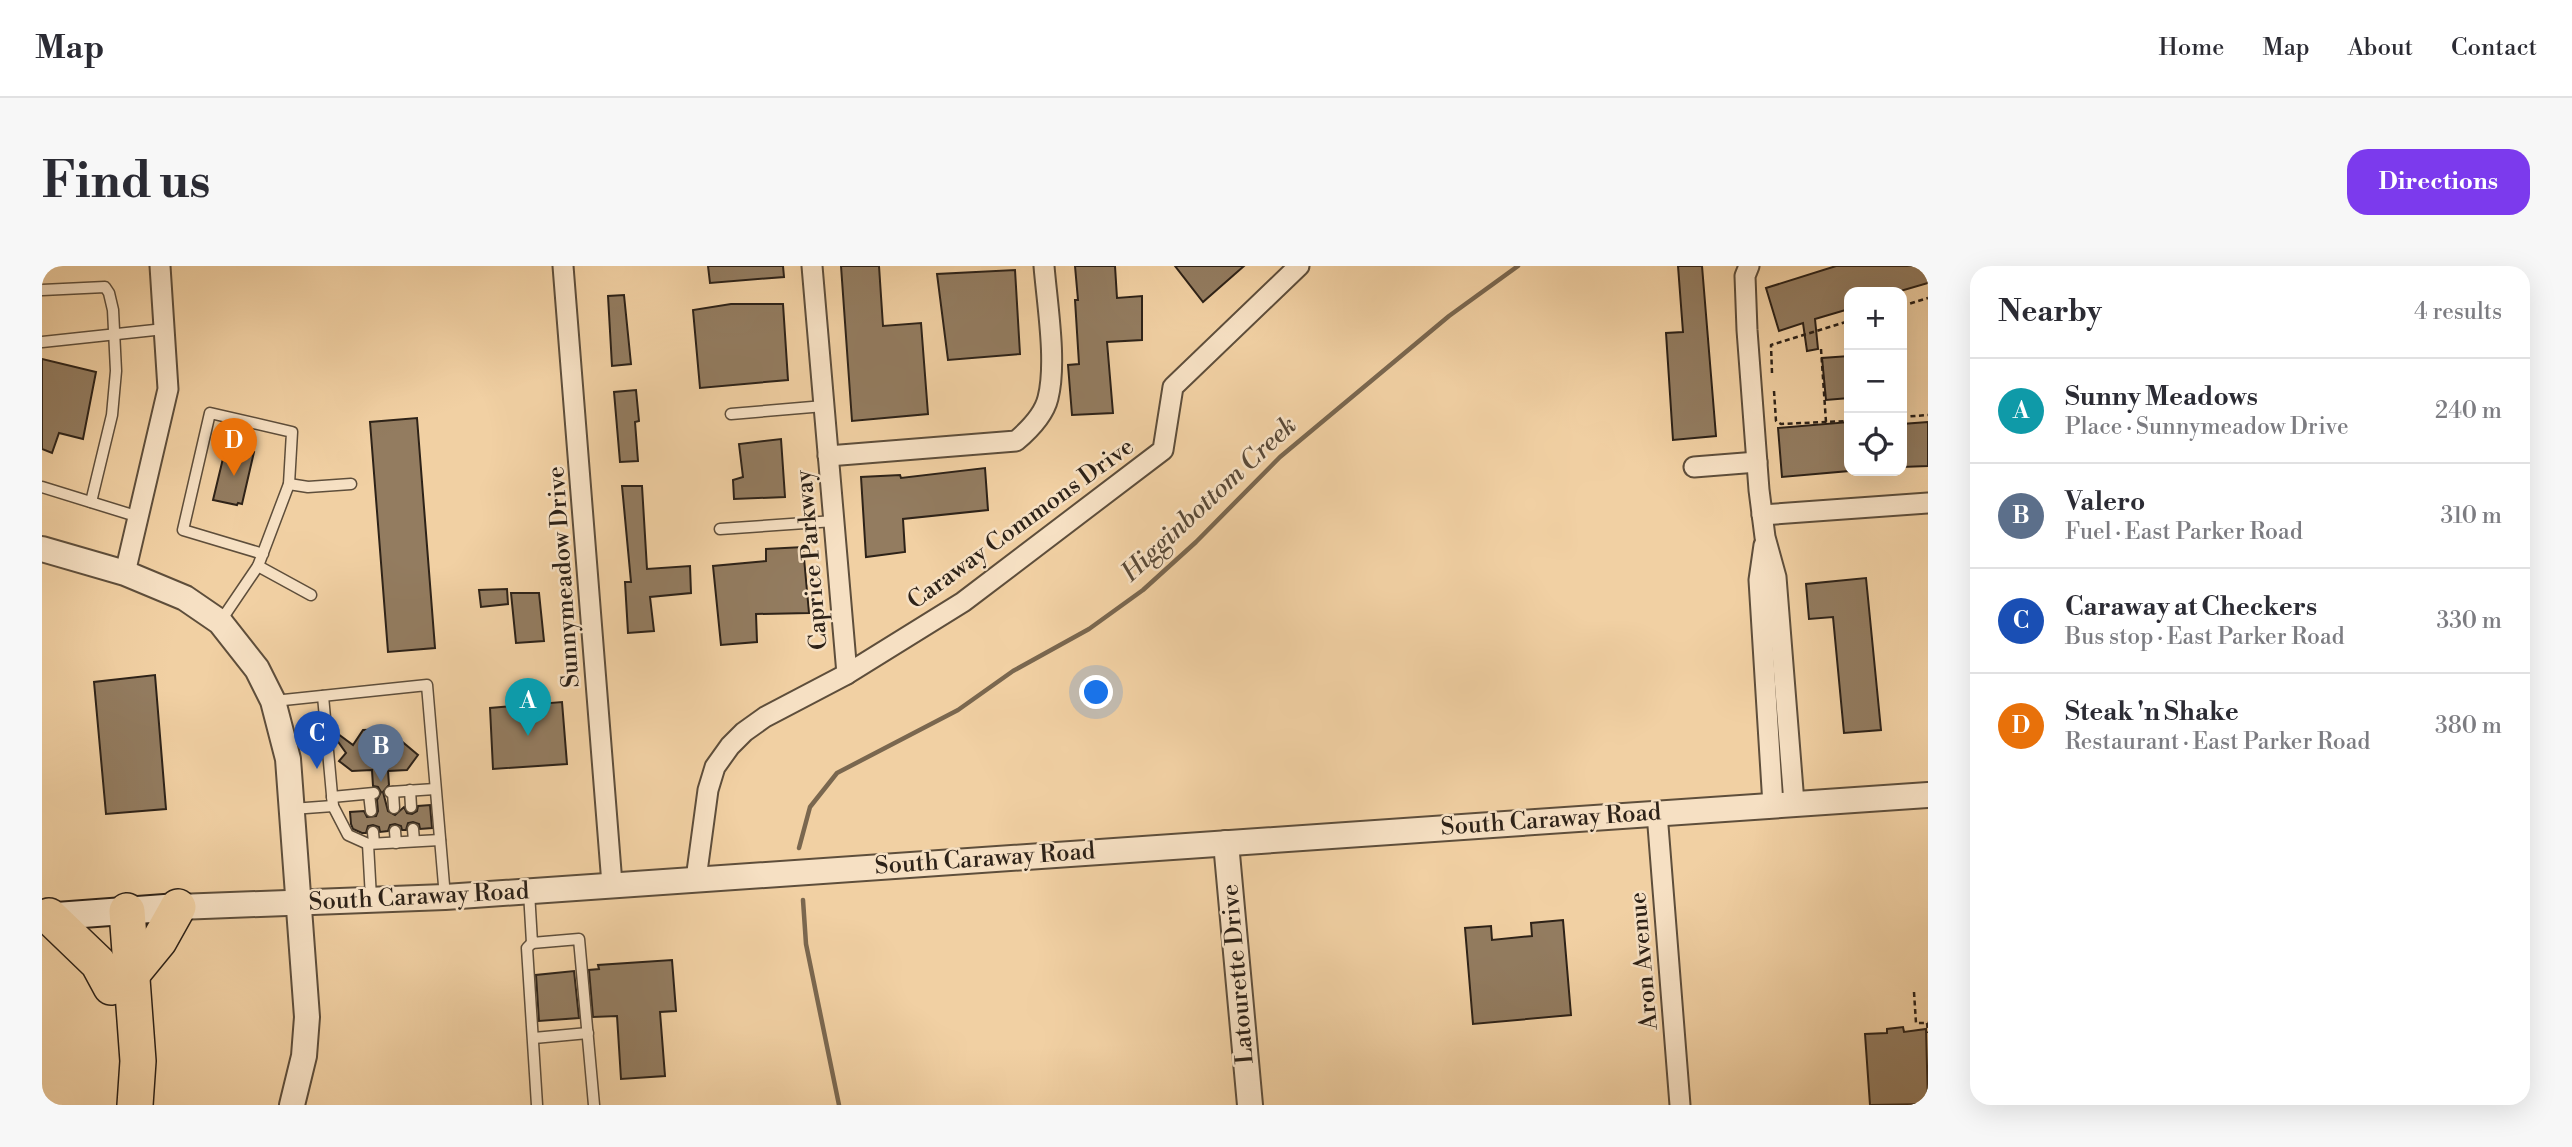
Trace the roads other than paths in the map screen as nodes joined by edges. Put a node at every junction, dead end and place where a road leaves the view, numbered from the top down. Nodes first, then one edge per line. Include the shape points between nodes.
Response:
1 (160, 266) edge
2 (563, 266) edge
3 (812, 266) edge
4 (1044, 266) edge
5 (1298, 266) edge
6 (1749, 266) edge
7 (42, 290) edge
8 (164, 329) junction
9 (114, 334) junction
10 (42, 342) edge
11 (824, 406) junction
12 (731, 414) dead end
13 (828, 456) junction
14 (1757, 462) junction
15 (1694, 467) dead end
16 (289, 484) junction
17 (351, 484) dead end
18 (42, 486) edge
19 (91, 502) junction
20 (1928, 503) edge
21 (1762, 515) junction
22 (138, 517) junction
23 (834, 521) junction
24 (720, 529) dead end
25 (42, 549) edge
26 (262, 554) junction
27 (258, 566) junction
28 (125, 573) junction
29 (311, 595) dead end
30 (220, 622) junction
31 (847, 674) junction
32 (323, 696) junction
33 (273, 701) junction
34 (436, 789) junction
35 (410, 790) junction
36 (1928, 794) edge
37 (332, 801) junction
38 (1783, 804) junction
39 (411, 807) dead end
40 (394, 808) dead end
41 (292, 809) junction
42 (371, 811) dead end
43 (1657, 813) junction
44 (413, 830) dead end
45 (395, 831) dead end
46 (372, 840) junction
47 (440, 840) junction
48 (414, 841) junction
49 (396, 843) junction
50 (1226, 843) junction
51 (696, 879) junction
52 (612, 884) junction
53 (529, 891) junction
54 (445, 897) junction
55 (371, 901) junction
56 (299, 904) junction
57 (178, 907) junction
58 (117, 911) junction
59 (45, 917) edge
60 (532, 943) junction
61 (122, 980) junction
62 (588, 1033) junction
63 (534, 1038) junction
64 (113, 1105) edge
65 (135, 1105) edge
66 (292, 1105) edge
67 (537, 1105) edge
68 (594, 1105) edge
69 (1250, 1105) edge
70 (1680, 1105) edge

1 - 8 street
2 - 52 street, Sunnymeadow Drive
3 - 11 street
4 - 13 street, Caprice Parkway via 1051,364 1048,399 1034,425 1016,442
5 - 31 street, Caraway Commons Drive via 1173,387 1163,450 963,602
6 - 14 street via 1745,276 1747,330
7 - 9 lane via 105,287 113,310
8 - 9 lane
8 - 22 street via 168,389
9 - 10 lane
9 - 19 lane via 112,415
11 - 12 lane
11 - 13 street
13 - 23 street, Caprice Parkway
14 - 15 street
14 - 21 street
16 - 17 lane
16 - 26 lane
16 - 26 lane via 292,432 210,413 183,530
18 - 19 lane
19 - 22 lane
20 - 21 street
21 - 38 street via 1765,537 1759,580
22 - 28 street
23 - 24 lane
23 - 31 street, Caprice Parkway
25 - 28 street
26 - 27 lane
27 - 29 lane
27 - 30 lane
28 - 30 street via 185,598
30 - 33 street via 257,669
31 - 51 street, Caprice Parkway via 765,717 720,757 708,790
32 - 33 lane
32 - 34 lane via 427,685
32 - 37 lane
33 - 41 street via 288,759
34 - 35 lane
34 - 47 lane
35 - 39 lane
35 - 40 lane via 391,792
36 - 38 street, South Caraway Road
37 - 41 lane
37 - 42 lane via 371,793
37 - 46 lane via 348,835
38 - 43 street, South Caraway Road
41 - 56 street
43 - 50 street, South Caraway Road
43 - 70 street, Aron Avenue
44 - 48 lane
45 - 49 lane
46 - 49 lane
46 - 55 lane
47 - 48 lane
47 - 54 lane
48 - 49 lane
50 - 51 street, South Caraway Road
50 - 69 street, Latourette Drive
51 - 52 street, South Caraway Road
52 - 53 street, South Caraway Road
53 - 54 street, South Caraway Road
53 - 60 lane
54 - 55 street, South Caraway Road
55 - 56 street, South Caraway Road
56 - 57 street, South Caraway Road
56 - 66 street via 307,1017 304,1056
57 - 58 main road, South Caraway Road
57 - 61 highway via 159,940
58 - 59 main road, South Caraway Road
58 - 61 highway
59 - 61 highway
60 - 62 lane via 579,939
60 - 63 lane via 527,948
61 - 64 highway
61 - 65 highway via 138,1061
62 - 63 lane
62 - 68 lane
63 - 67 lane

